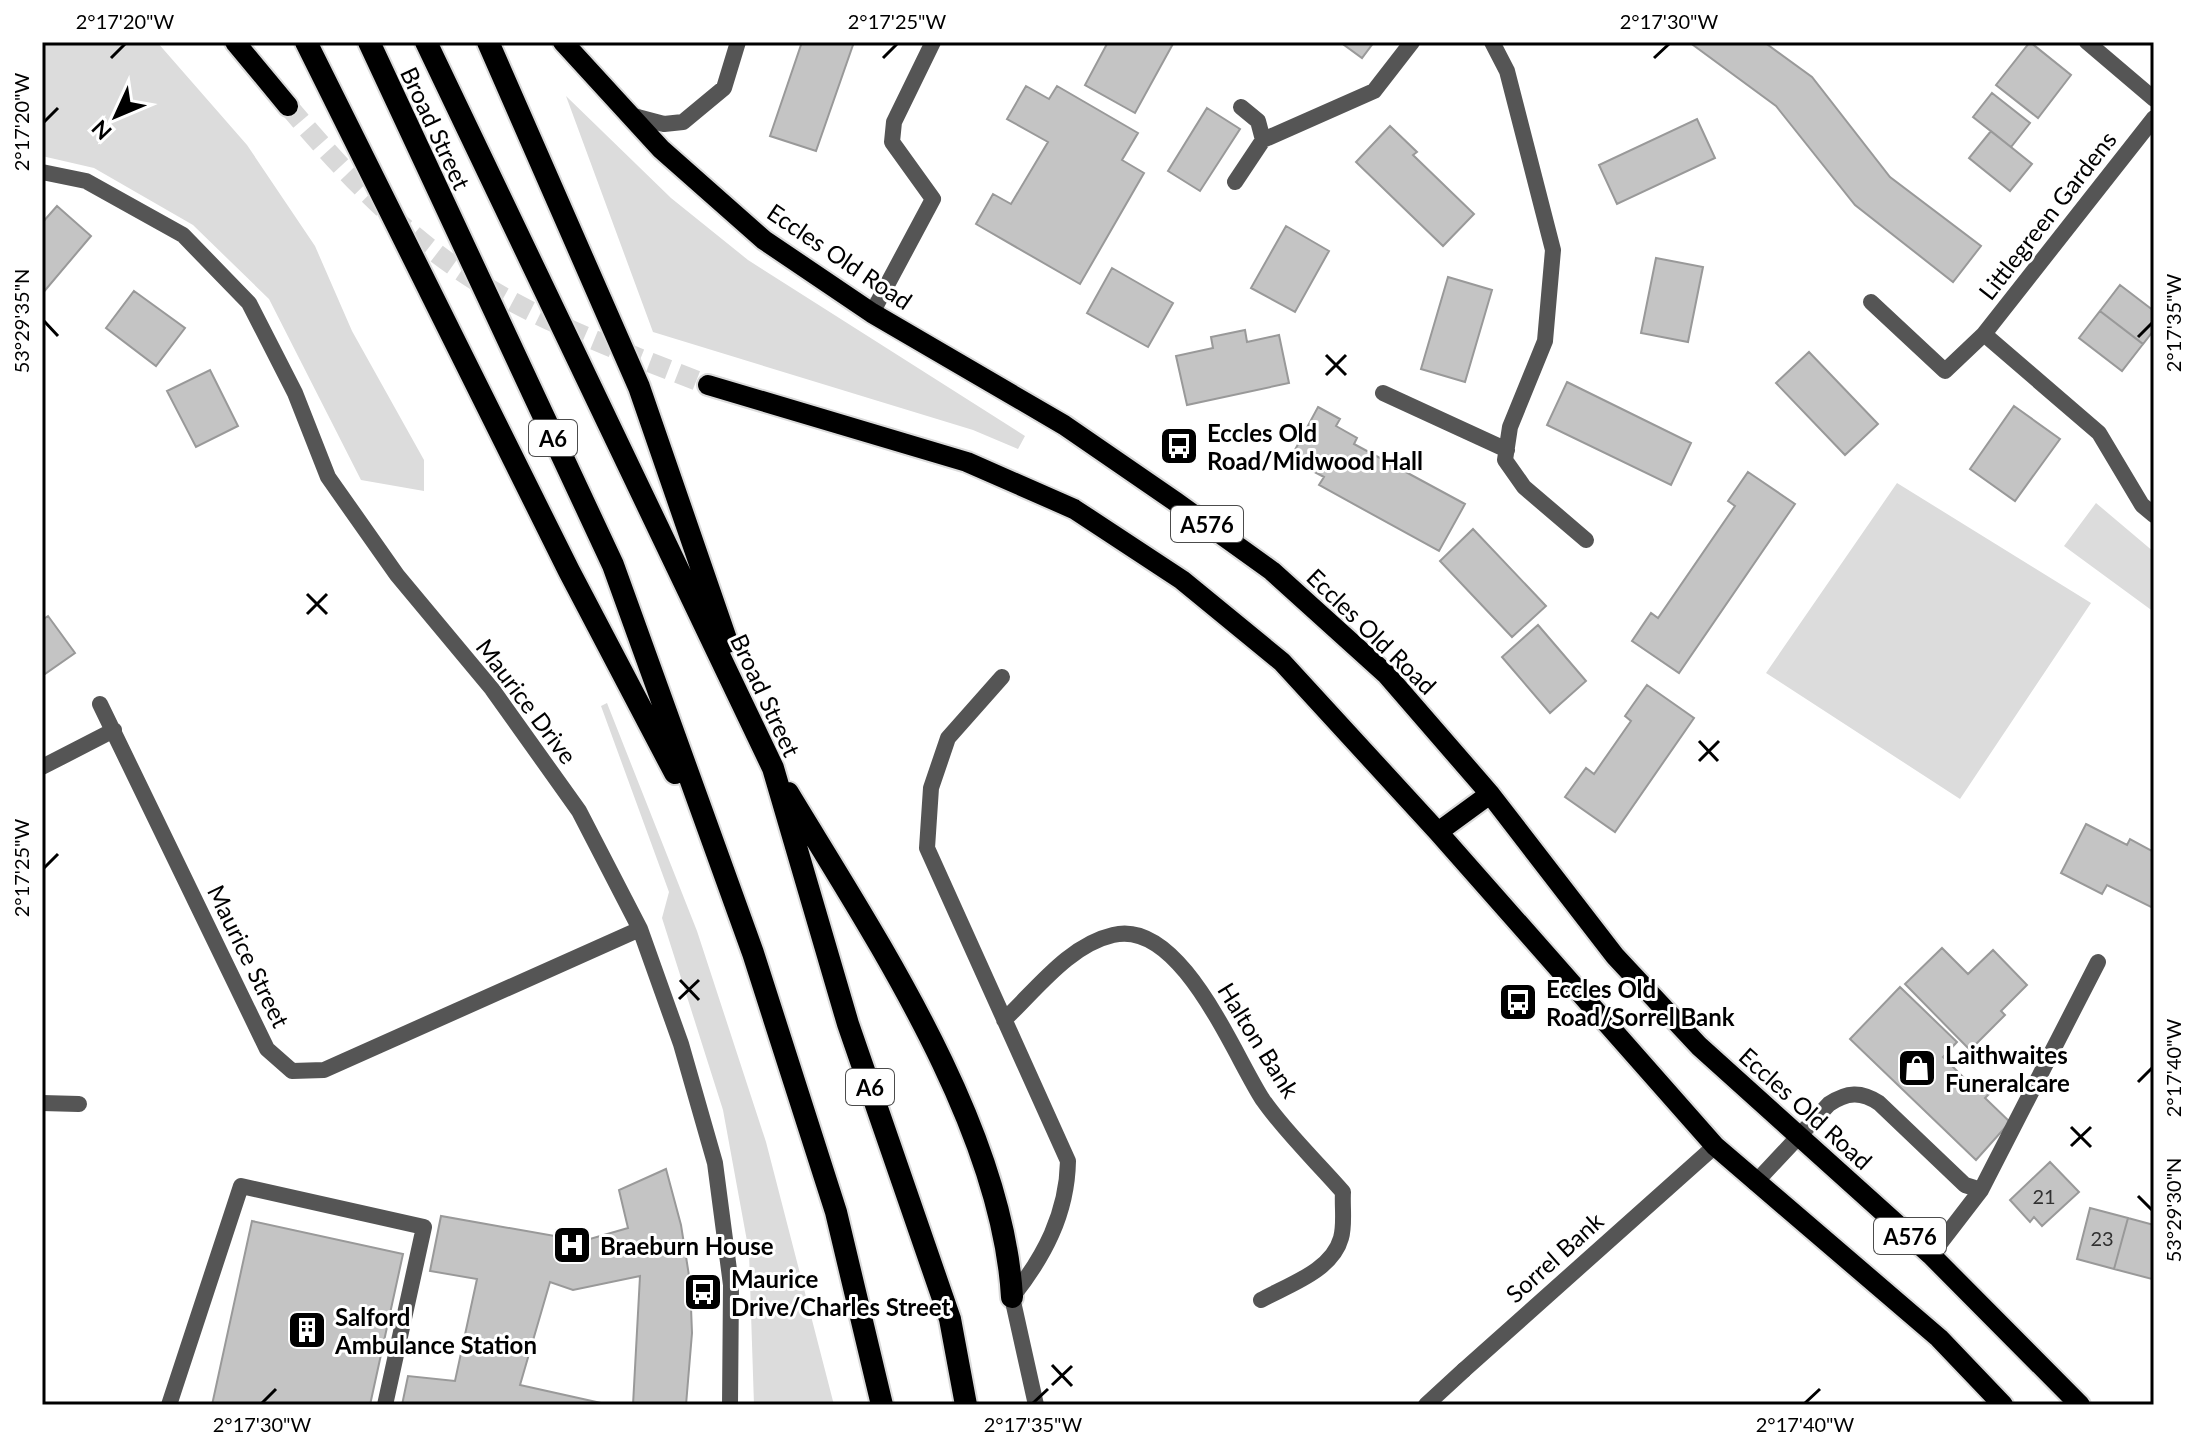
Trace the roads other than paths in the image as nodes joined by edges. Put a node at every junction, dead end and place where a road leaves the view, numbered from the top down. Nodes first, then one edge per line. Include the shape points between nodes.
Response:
1 (235, 42) edge
2 (306, 42) edge
3 (369, 42) edge
4 (426, 42) edge
5 (488, 42) edge
6 (563, 42) edge
7 (738, 42) edge
8 (933, 42) edge
9 (1412, 42) edge
10 (1492, 42) edge
11 (2087, 42) edge
12 (2154, 99) edge
13 (288, 106) tunnel mouth
14 (1241, 107) dead end
15 (630, 115) junction
16 (2154, 118) edge
17 (1263, 140) junction
18 (42, 172) edge
19 (1235, 182) dead end
20 (1871, 302) dead end
21 (872, 313) junction
22 (1984, 334) junction
23 (708, 385) tunnel mouth
24 (1383, 393) dead end
25 (1507, 450) junction
26 (2154, 515) edge
27 (1586, 540) dead end
28 (1002, 677) dead end
29 (100, 704) dead end
30 (114, 730) junction
31 (758, 732) junction
32 (42, 767) edge
33 (773, 768) junction
34 (1490, 794) junction
35 (1438, 832) junction
36 (712, 845) junction
37 (640, 929) junction
38 (2098, 962) dead end
39 (1004, 1020) junction
40 (42, 1103) edge
41 (79, 1104) dead end
42 (1797, 1138) junction
43 (1715, 1146) junction
44 (1755, 1183) junction
45 (1981, 1190) junction
46 (1931, 1255) junction
47 (1012, 1297) junction
48 (1261, 1300) dead end
49 (169, 1405) edge
50 (385, 1405) edge
51 (730, 1405) edge
52 (882, 1405) edge
53 (966, 1405) edge
54 (1036, 1405) edge
55 (1426, 1405) edge
56 (2003, 1405) edge
57 (2080, 1405) edge

1 - 13 main road
2 - 36 highway
3 - 36 highway, Broad Street / A6 via 613,565
4 - 31 highway, Broad Street / A6
5 - 31 highway via 639,387
6 - 15 main road, Eccles Old Road / A576
7 - 15 street via 724,88 683,122 664,124
8 - 21 street via 894,122 892,142 933,199
9 - 17 street via 1374,91
10 - 25 street via 1507,71 1553,250 1545,341 1510,427
11 - 12 street
14 - 17 street via 1258,121
15 - 21 main road, Eccles Old Road / A576 via 764,240
16 - 22 street, Littlegreen Gardens
17 - 19 street
18 - 37 street, Maurice Drive via 86,181 183,235 249,303 295,393 328,477 579,811
20 - 22 street via 1945,371
21 - 34 main road, Eccles Old Road / A576 via 1064,425 1272,571 1386,674
22 - 26 street, Littlegreen Gardens via 2099,433 2142,505
23 - 35 main road, A576 via 967,462 1074,509 1182,580 1282,662
24 - 25 street
25 - 27 street via 1505,460 1524,487
28 - 39 street via 948,738 931,788 927,848
29 - 30 street, Maurice Street
30 - 32 street
30 - 37 street, Maurice Street via 267,1049 292,1071 324,1070
31 - 33 highway, Broad Street / A6
33 - 47 highway via 901,979 970,1126 1010,1260
33 - 53 highway, Broad Street / A6 via 848,1024 950,1319
34 - 35 main road
34 - 42 main road, Eccles Old Road / A576 via 1615,956 1699,1046
35 - 43 main road, A576
36 - 52 highway, Broad Street / A6 via 753,953 836,1212
37 - 51 street, Maurice Drive via 715,1163 731,1285
38 - 45 street
39 - 47 street via 1068,1161 1067,1193 1041,1261
39 - 48 street, Halton Bank via 1081,947 1115,933 1152,939 1206,996 1264,1100 1343,1192 1342,1238 1331,1257
40 - 41 street
42 - 44 street
42 - 45 street via 1841,1096 1867,1095 1965,1185
42 - 46 main road, Eccles Old Road / A576
43 - 44 main road, A576
43 - 55 street, Sorrel Bank
44 - 56 main road, A576 via 1939,1338
45 - 46 street
46 - 57 main road, Eccles Old Road / A576
47 - 54 street
49 - 50 street via 241,1186 424,1227

